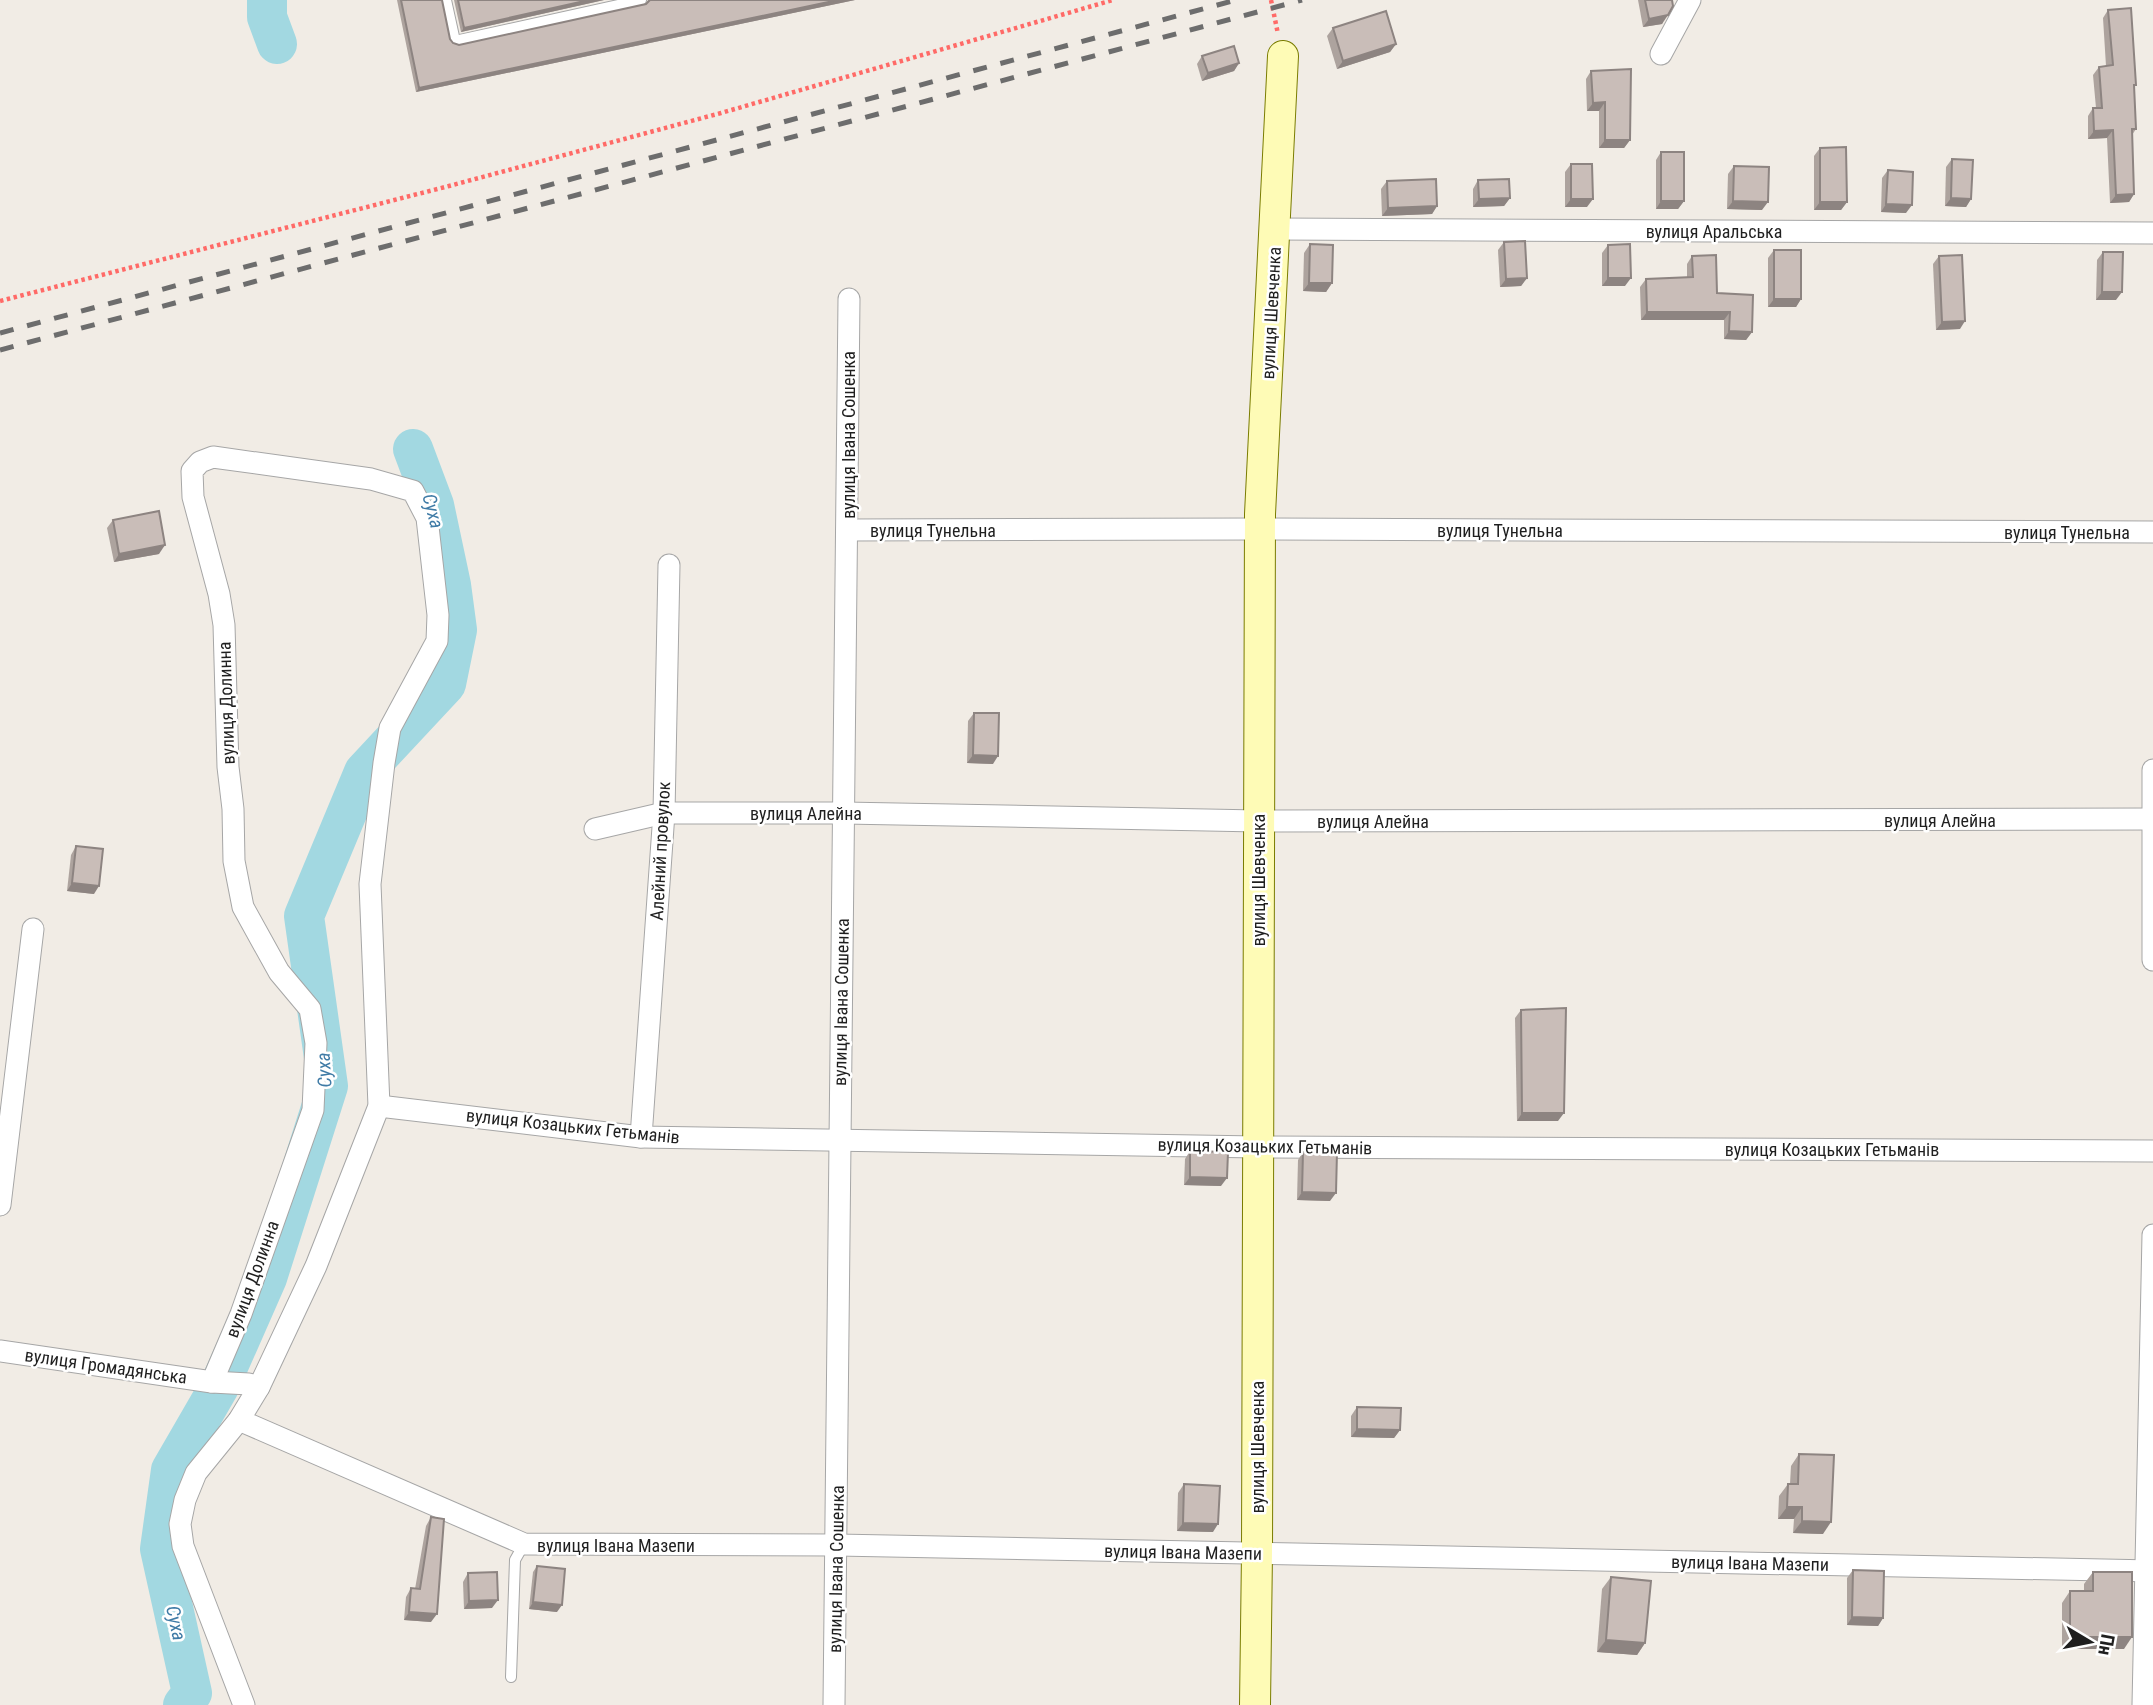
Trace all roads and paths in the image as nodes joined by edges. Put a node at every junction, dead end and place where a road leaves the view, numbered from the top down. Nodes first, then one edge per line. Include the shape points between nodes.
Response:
1 (446, 0) edge
2 (641, 0) edge
3 (1113, 0) edge
4 (1271, 0) edge
5 (1690, 0) edge
6 (1661, 54) dead end
7 (1283, 56) joint
8 (1276, 229) junction
9 (2153, 233) edge
10 (849, 299) dead end
11 (0, 301) edge
12 (1260, 529) junction
13 (847, 530) junction
14 (2153, 532) edge
15 (669, 565) dead end
16 (2153, 770) edge
17 (664, 813) junction
18 (844, 813) junction
19 (2152, 819) edge
20 (1258, 821) junction
21 (595, 829) dead end
22 (33, 929) dead end
23 (2153, 960) edge
24 (379, 1106) junction
25 (641, 1137) junction
26 (838, 1140) junction
27 (1257, 1147) junction
28 (2153, 1151) edge
29 (0, 1205) edge
30 (2153, 1235) edge
31 (0, 1351) edge
32 (212, 1382) junction
33 (254, 1385) junction
34 (239, 1420) junction
35 (524, 1544) junction
36 (837, 1545) junction
37 (1257, 1553) junction
38 (2150, 1571) edge
39 (511, 1677) dead end
40 (244, 1705) edge
41 (834, 1705) edge
42 (1255, 1705) edge
43 (2143, 1705) edge

1 - 2 lane via 455,41
3 - 11 path via 720,113
4 - 7 path
5 - 6 street
7 - 8 street, вулиця Шевченка
8 - 9 street, вулиця Аральська
8 - 12 street, вулиця Шевченка
10 - 13 street, вулиця Івана Сошенка
12 - 13 street, вулиця Тунельна
12 - 14 street, вулиця Тунельна
12 - 20 street, вулиця Шевченка
13 - 18 street, вулиця Івана Сошенка
15 - 17 street, Алейний провулок
16 - 19 street
17 - 18 street, вулиця Алейна
17 - 21 street, вулиця Алейна
17 - 25 street, Алейний провулок
18 - 20 street, вулиця Алейна
18 - 26 street, вулиця Івана Сошенка
19 - 20 street, вулиця Алейна
19 - 23 street
20 - 27 street, вулиця Шевченка
22 - 29 street
24 - 25 street, вулиця Козацьких Гетьманів
24 - 32 street, вулиця Долинна via 370,884 390,728 437,641 427,519 413,491 371,479 213,457 192,471 193,498 224,625 234,861 243,908 279,972 310,1009 316,1044 313,1110 241,1314
24 - 33 street via 316,1266
25 - 26 street, вулиця Козацьких Гетьманів
26 - 27 street, вулиця Козацьких Гетьманів
26 - 36 street, вулиця Івана Сошенка
27 - 28 street, вулиця Козацьких Гетьманів
27 - 37 street, вулиця Шевченка
30 - 38 street
31 - 32 street, вулиця Громадянська
32 - 33 street, вулиця Громадянська
33 - 34 street
34 - 35 street, вулиця Івана Мазепи
34 - 40 street via 196,1473 180,1524 183,1546
35 - 36 street, вулиця Івана Мазепи
35 - 39 lane via 515,1560
36 - 37 street, вулиця Івана Мазепи
36 - 41 street, вулиця Івана Сошенка
37 - 38 street, вулиця Івана Мазепи
37 - 42 street, вулиця Шевченка
38 - 43 street

